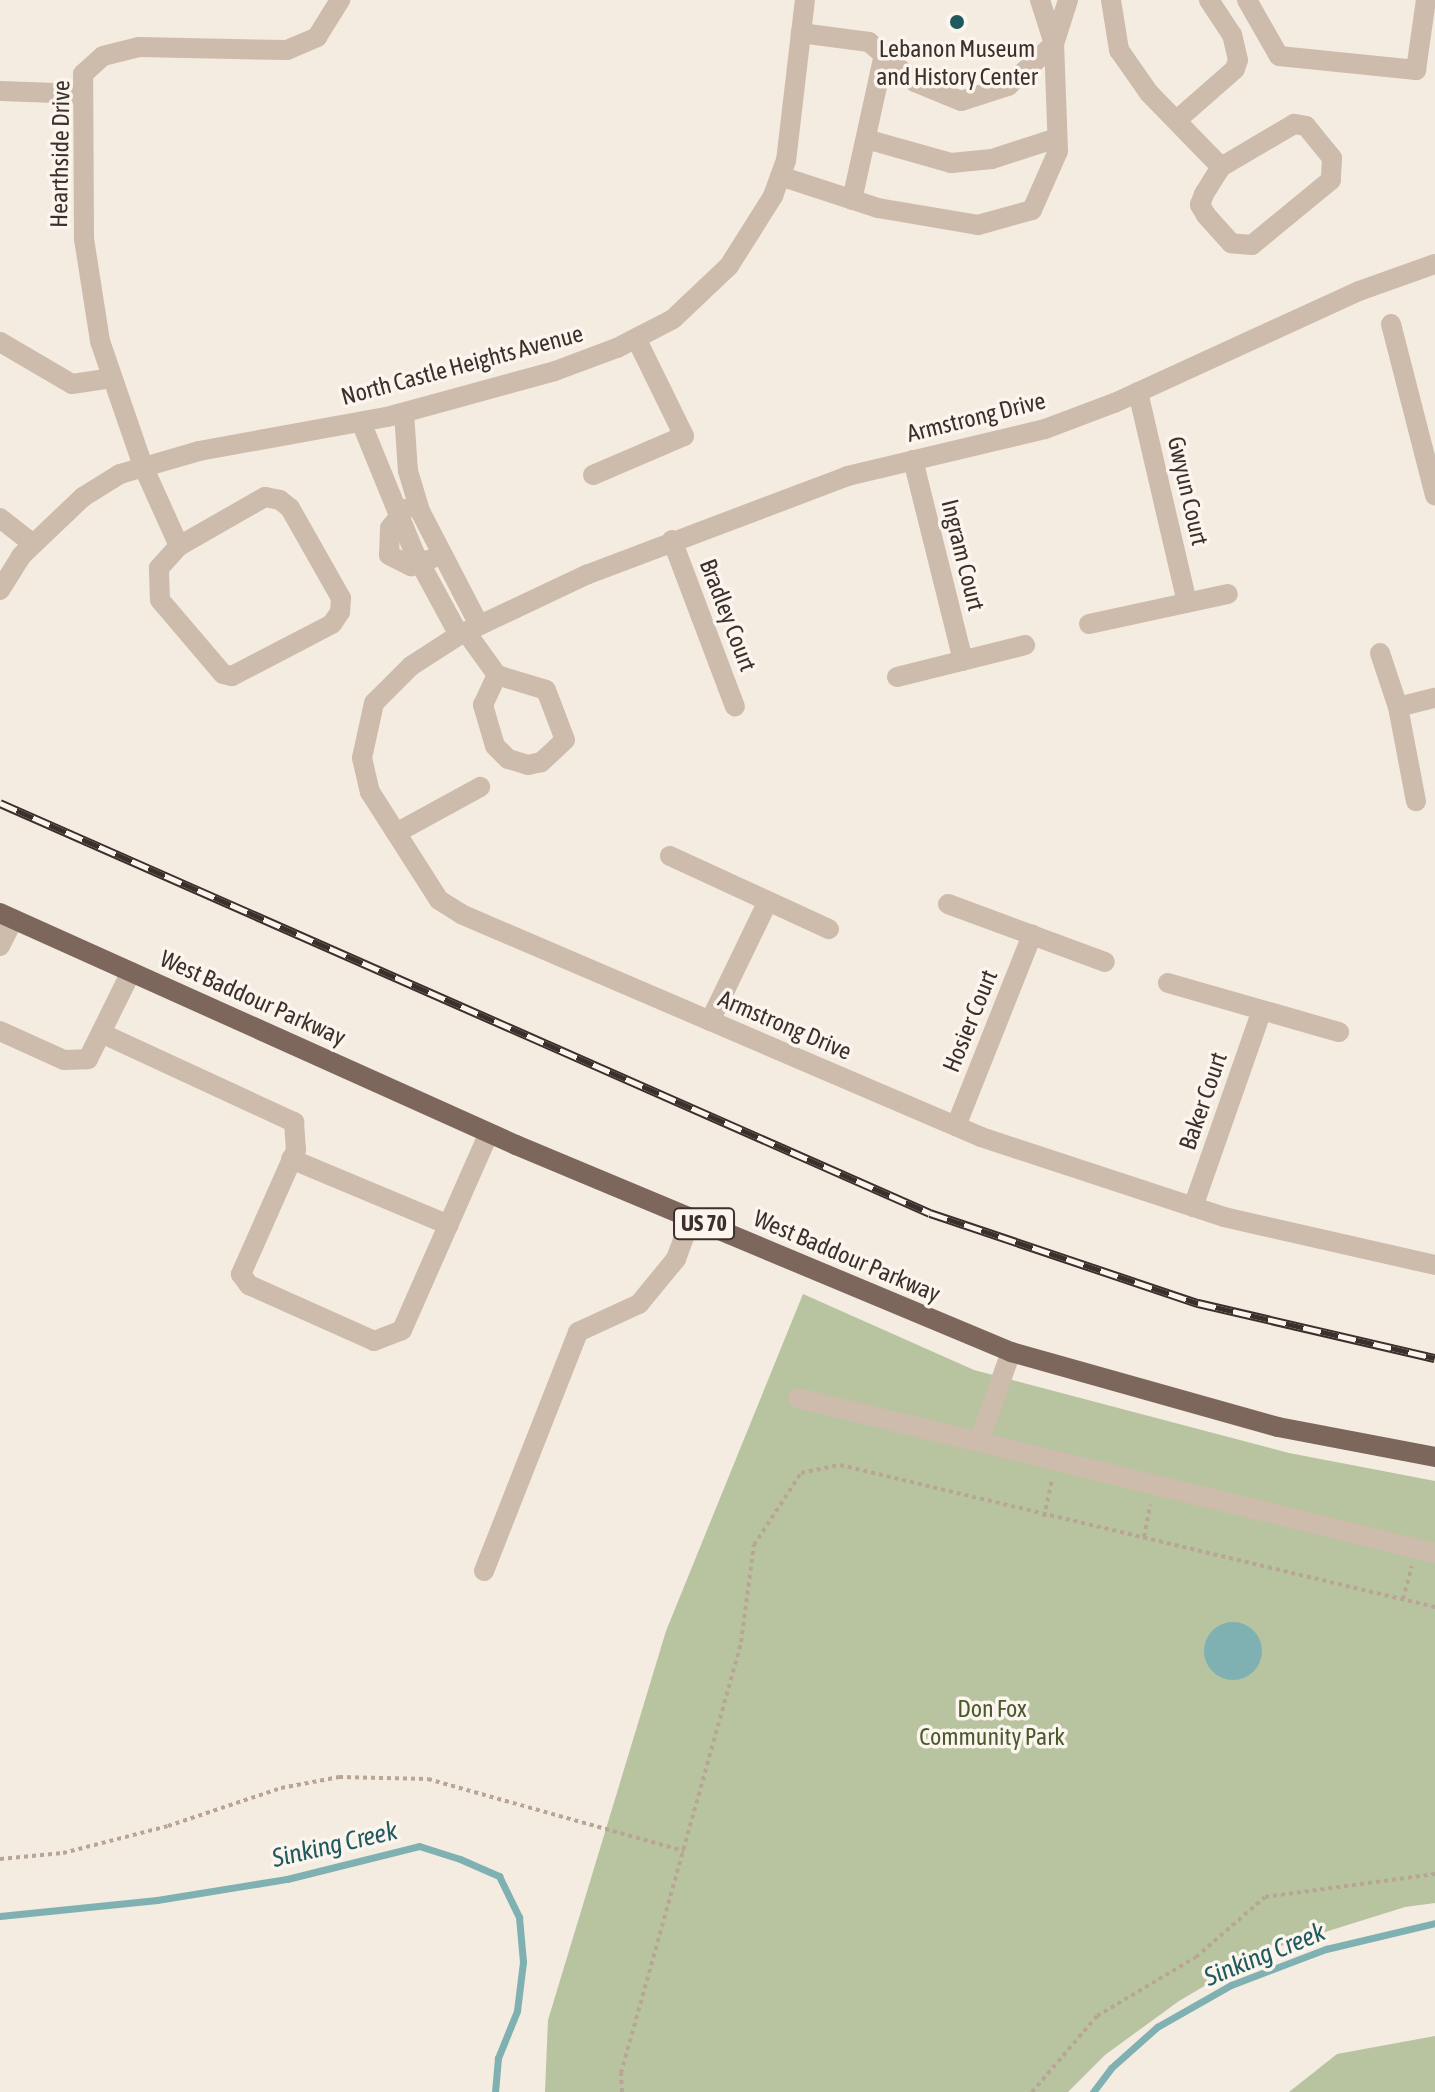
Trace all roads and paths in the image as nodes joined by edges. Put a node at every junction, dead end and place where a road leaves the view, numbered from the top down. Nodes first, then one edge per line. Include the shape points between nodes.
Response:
1 (340, 0) edge
2 (805, 0) edge
3 (1040, 0) edge
4 (1068, 0) edge
5 (1111, 0) edge
6 (1209, 0) edge
7 (1247, 0) edge
8 (1426, 0) edge
9 (801, 33) junction
10 (1054, 44) junction
11 (884, 55) junction
12 (0, 91) edge
13 (83, 94) junction
14 (1177, 120) junction
15 (1057, 138) junction
16 (866, 139) junction
17 (1221, 167) junction
18 (780, 176) junction
19 (852, 200) junction
20 (1435, 264) edge
21 (1391, 324) dead end
22 (636, 338) junction
23 (0, 342) edge
24 (112, 378) junction
25 (1138, 392) junction
26 (404, 413) junction
27 (361, 422) junction
28 (1428, 435) edge
29 (913, 460) junction
30 (143, 466) junction
31 (593, 475) dead end
32 (1435, 495) edge
33 (418, 502) junction
34 (398, 512) junction
35 (0, 518) edge
36 (672, 540) junction
37 (33, 544) junction
38 (179, 546) junction
39 (441, 553) junction
40 (420, 564) junction
41 (0, 590) edge
42 (1228, 594) dead end
43 (1187, 602) junction
44 (1089, 624) dead end
45 (468, 631) junction
46 (1025, 645) dead end
47 (1380, 653) dead end
48 (963, 661) junction
49 (497, 675) junction
50 (897, 677) dead end
51 (1435, 698) edge
52 (735, 707) dead end
53 (1398, 707) junction
54 (480, 787) dead end
55 (1416, 801) dead end
56 (396, 833) junction
57 (670, 856) dead end
58 (767, 903) junction
59 (948, 904) dead end
60 (7, 916) edge
61 (829, 929) dead end
62 (1032, 935) junction
63 (0, 946) edge
64 (1105, 962) dead end
65 (131, 972) junction
66 (1168, 983) dead end
67 (1261, 1013) junction
68 (710, 1021) junction
69 (0, 1031) edge
70 (1339, 1032) dead end
71 (101, 1033) junction
72 (956, 1126) junction
73 (489, 1133) junction
74 (291, 1159) junction
75 (1193, 1207) junction
76 (691, 1218) junction
77 (449, 1225) junction
78 (1435, 1265) edge
79 (1011, 1352) junction
80 (798, 1398) dead end
81 (980, 1439) junction
82 (1435, 1457) edge
83 (1057, 1459) junction
84 (1155, 1483) junction
85 (1044, 1517) junction
86 (1144, 1537) junction
87 (1426, 1551) edge
88 (484, 1571) dead end
89 (1403, 1599) junction
90 (1435, 1607) edge
91 (684, 1851) junction
92 (0, 1859) edge
93 (1435, 1874) edge
94 (622, 2092) edge
95 (1032, 2092) edge

1 - 13 street, Hearthside Drive via 317,37 287,50 139,47 103,56 83,74
2 - 9 street, North Castle Heights Avenue
3 - 10 street
4 - 10 street
5 - 14 street via 1109,13 1119,50
6 - 14 street via 1232,35 1238,60 1235,69
7 - 8 street via 1279,56 1416,70
9 - 11 street via 869,42
9 - 18 street, North Castle Heights Avenue
10 - 11 street via 1008,86 961,101 915,82
10 - 15 street
11 - 16 street
12 - 13 street
13 - 24 street, Hearthside Drive via 84,239 100,341
14 - 17 street
15 - 16 street via 992,159 951,163
15 - 19 street via 1058,151 1032,210 978,225
16 - 19 street
17 - 17 street via 1200,205 1231,243 1240,246 1252,245 1321,191 1335,170 1332,158 1306,126 1294,124
18 - 19 street
18 - 22 street, North Castle Heights Avenue via 753,233 729,266 673,319
20 - 25 street, Armstrong Drive via 1359,291
21 - 28 street
22 - 26 street, North Castle Heights Avenue via 555,371
22 - 31 street via 684,436
23 - 24 street via 72,384
24 - 30 street, Hearthside Drive
25 - 29 street, Armstrong Drive via 1045,429
25 - 43 street, Gwyun Court
26 - 27 street, North Castle Heights Avenue
26 - 33 street via 408,471
27 - 30 street, North Castle Heights Avenue
27 - 34 street
28 - 32 street
29 - 36 street, Armstrong Drive via 848,476
29 - 48 street, Ingram Court
30 - 37 street, North Castle Heights Avenue via 83,497
30 - 38 street, Hearthside Drive
33 - 34 street
33 - 39 street
34 - 40 street
35 - 37 street
36 - 45 street, Armstrong Drive
36 - 52 street, Bradley Court
37 - 41 street, North Castle Heights Avenue
38 - 38 street via 159,568 160,600 223,674 250,670 332,624 340,612 341,598 290,508 280,500 265,497
39 - 40 street
39 - 45 street
40 - 45 street
42 - 43 street
43 - 44 street
45 - 49 street
45 - 56 street, Armstrong Drive via 411,666 374,703 362,758 370,792
46 - 48 street
47 - 53 street
48 - 50 street
49 - 49 street via 546,690 565,740 541,762 528,765 508,759 495,746 483,705
51 - 53 street
53 - 55 street
54 - 56 street
56 - 68 street, Armstrong Drive via 439,900 461,914
57 - 58 street
58 - 61 street
58 - 68 street
59 - 62 street
60 - 63 street
60 - 65 main road, West Baddour Parkway / US 70
62 - 64 street
62 - 72 street, Hosier Court
65 - 71 street
65 - 73 main road, West Baddour Parkway / US 70
66 - 67 street
67 - 70 street
67 - 75 street, Baker Court
68 - 72 street, Armstrong Drive
69 - 71 street via 76,1063 88,1059
71 - 74 street via 286,1114 297,1136
72 - 75 street, Armstrong Drive
73 - 76 main road, West Baddour Parkway / US 70
73 - 77 street
74 - 77 street
74 - 77 street via 241,1274 249,1285 374,1341 402,1330
75 - 78 street, Armstrong Drive
76 - 79 main road, West Baddour Parkway / US 70
76 - 88 street via 676,1259 639,1304 578,1332
79 - 81 street
79 - 82 main road, West Baddour Parkway / US 70 via 1278,1427
80 - 81 street
81 - 83 street
83 - 84 street
83 - 85 path
84 - 86 path
84 - 87 street
85 - 86 path
85 - 91 path via 840,1465 801,1473 754,1545 741,1642
86 - 89 path
87 - 89 path
89 - 90 path
91 - 92 path via 428,1779 339,1777 281,1788 168,1826 63,1853
91 - 94 path via 621,2073
93 - 95 path via 1265,1897 1196,1957 1097,2016

